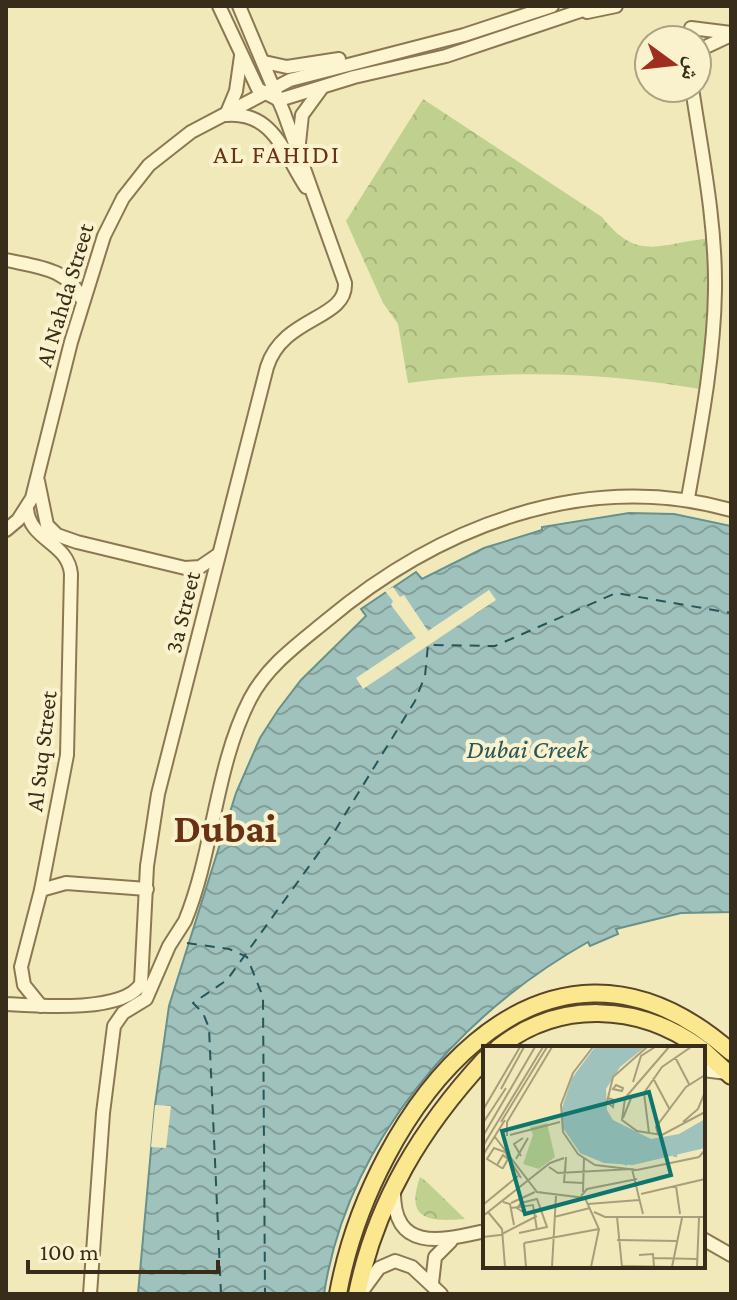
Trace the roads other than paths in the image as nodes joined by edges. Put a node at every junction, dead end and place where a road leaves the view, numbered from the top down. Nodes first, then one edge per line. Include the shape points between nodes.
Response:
1 (219, 6) edge
2 (239, 6) edge
3 (552, 6) edge
4 (595, 6) edge
5 (616, 6) edge
6 (576, 12) junction
7 (731, 34) edge
8 (713, 43) edge
9 (241, 55) junction
10 (356, 61) junction
11 (264, 62) junction
12 (324, 86) junction
13 (274, 87) junction
14 (261, 93) junction
15 (279, 100) junction
16 (694, 104) edge
17 (226, 115) junction
18 (301, 158) junction
19 (316, 200) junction
20 (6, 260) edge
21 (83, 301) junction
22 (38, 478) junction
23 (688, 498) junction
24 (27, 509) junction
25 (731, 510) edge
26 (6, 530) edge
27 (219, 554) junction
28 (147, 889) junction
29 (41, 890) junction
30 (6, 1004) edge
31 (41, 1006) junction
32 (679, 1041) edge
33 (501, 1046) edge
34 (731, 1052) edge
35 (705, 1053) edge
36 (483, 1061) edge
37 (705, 1070) edge
38 (729, 1075) edge
39 (397, 1177) junction
40 (483, 1232) edge
41 (454, 1239) junction
42 (705, 1240) edge
43 (731, 1255) edge
44 (432, 1283) junction
45 (90, 1294) edge
46 (338, 1294) edge
47 (358, 1294) edge
48 (441, 1294) edge

1 - 9 street
2 - 11 street
3 - 10 street via 464,35
4 - 6 street
5 - 6 street
6 - 12 street via 446,56
7 - 8 street
9 - 14 street
9 - 17 street
10 - 11 street via 287,67
10 - 13 street
11 - 13 street
12 - 15 street
12 - 18 street via 302,115
13 - 14 street
13 - 15 street
14 - 15 street
14 - 17 street, Al Nahda Street
15 - 18 street
16 - 23 street via 715,288 708,376
17 - 19 street via 249,116 270,128
17 - 21 street, Al Nahda Street via 180,140 133,183 108,225
18 - 19 street
19 - 27 street, 3a Street via 345,283 339,305 297,326 270,357
20 - 21 street via 60,272
21 - 22 street, Al Nahda Street
22 - 24 street, Al Nahda Street
22 - 27 street via 47,525 64,538 185,568 200,567
23 - 25 street
23 - 45 street via 596,498 491,522 381,577 286,654 261,681 237,730 185,921 146,999 123,1013 114,1026
24 - 26 street, Al Nahda Street
24 - 29 street, Al Suq Street via 33,529 67,557 71,574 70,732
27 - 28 street, 3a Street via 158,794
28 - 29 street via 66,883
28 - 31 street, 3a Street via 141,984 125,999
29 - 31 street, Al Suq Street via 21,967 24,985
30 - 31 street
32 - 33 main road via 619,1013 597,1012 539,1023
34 - 46 main road via 664,1005 622,995 555,998 504,1019 449,1068 394,1143 354,1228
35 - 38 main road
36 - 39 main road via 439,1112
37 - 38 street
39 - 41 street via 394,1208 410,1233 424,1240
39 - 47 main road via 371,1237
40 - 41 street
41 - 44 street via 435,1257
42 - 43 street
44 - 47 street via 395,1261 379,1268
44 - 48 street

